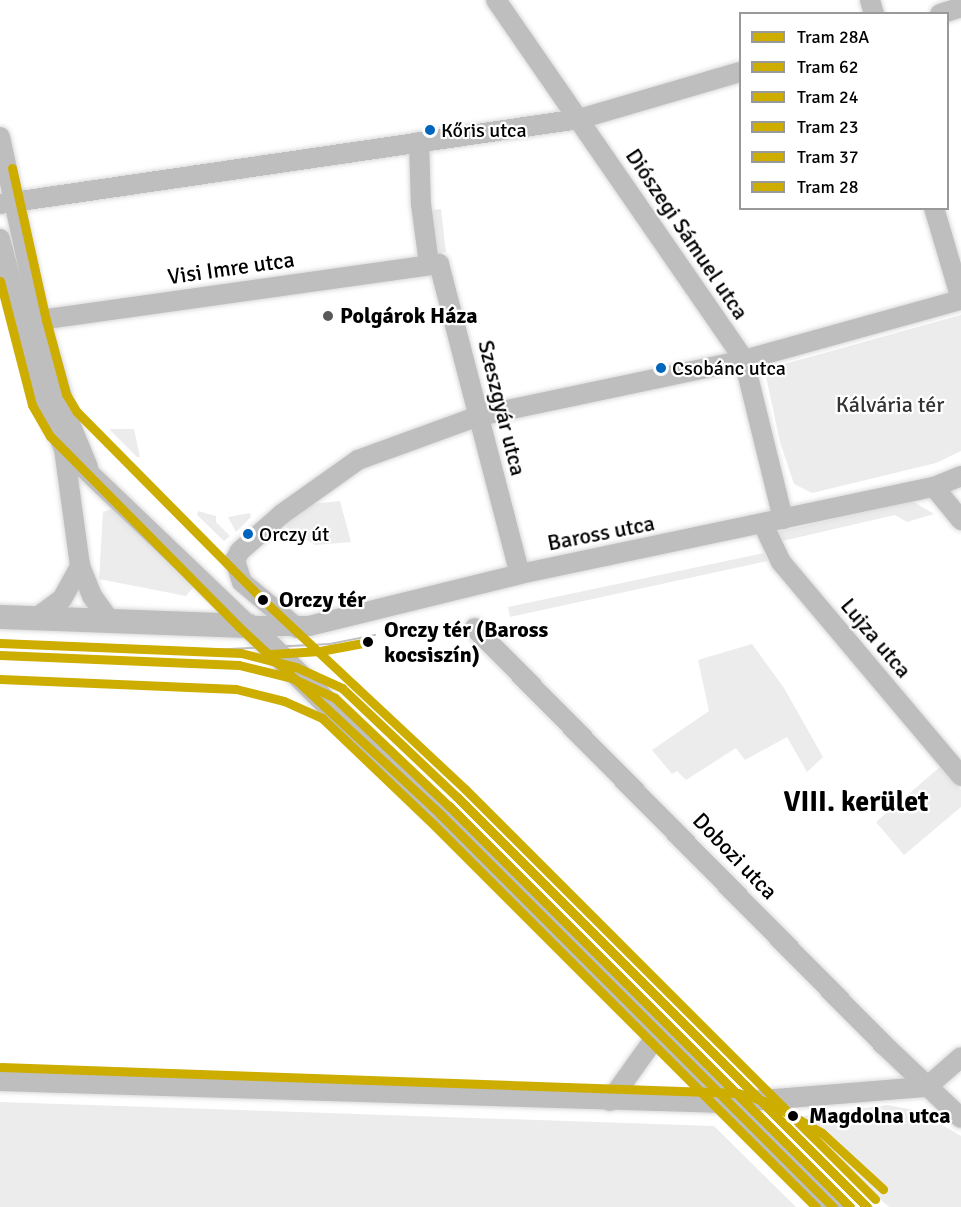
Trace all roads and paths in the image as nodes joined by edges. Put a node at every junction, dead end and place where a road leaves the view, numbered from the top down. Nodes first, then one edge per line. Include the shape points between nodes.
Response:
1 (496, 0) edge
2 (961, 7) edge
3 (946, 12) edge
4 (739, 73) edge
5 (579, 119) junction
6 (0, 137) edge
7 (419, 142) junction
8 (8, 202) edge
9 (935, 210) edge
10 (0, 239) edge
11 (429, 264) junction
12 (961, 299) edge
13 (40, 320) junction
14 (744, 360) junction
15 (479, 416) junction
16 (64, 449) junction
17 (90, 472) junction
18 (961, 476) edge
19 (934, 486) junction
20 (70, 490) junction
21 (74, 516) junction
22 (783, 519) junction
23 (961, 520) edge
24 (763, 524) junction
25 (80, 566) junction
26 (519, 574) junction
27 (0, 617) edge
28 (36, 618) junction
29 (110, 621) junction
30 (204, 624) junction
31 (249, 626) junction
32 (297, 627) junction
33 (475, 628) dead end
34 (303, 683) junction
35 (961, 776) edge
36 (658, 1034) junction
37 (961, 1057) edge
38 (0, 1081) edge
39 (927, 1087) junction
40 (610, 1101) junction
41 (726, 1102) junction
42 (961, 1118) edge
43 (833, 1207) edge

1 - 5 street, Diószegi Sámuel utca
2 - 3 street
4 - 5 street
5 - 7 street
5 - 14 street, Diószegi Sámuel utca
6 - 8 street
7 - 8 street
7 - 11 street via 421,204
8 - 13 street
9 - 12 street
10 - 16 street via 44,404
11 - 13 street, Visi Imre utca
11 - 15 street, Szeszgyár utca via 439,264 442,271
12 - 14 street
13 - 17 street via 69,421
14 - 15 street
14 - 22 street, Diószegi Sámuel utca
15 - 26 street, Szeszgyár utca
15 - 32 street via 358,460 304,496 240,551 235,560 242,582
16 - 17 street
16 - 20 street
17 - 20 street
17 - 21 street
17 - 31 street
18 - 19 street, Baross utca
19 - 22 street, Baross utca
19 - 23 street
20 - 21 street
21 - 25 street
22 - 24 street, Baross utca
24 - 26 street, Baross utca
24 - 35 street, Lujza utca via 781,562
25 - 28 street via 62,599
25 - 29 street via 92,596
26 - 32 street, Baross utca
27 - 28 main road
28 - 29 main road
29 - 30 main road
30 - 31 main road
30 - 34 main road via 273,661
31 - 32 street, Baross utca
31 - 34 main road
33 - 39 street, Dobozi utca
34 - 36 main road
36 - 40 street
36 - 41 main road
37 - 39 street
38 - 40 street
39 - 41 street
39 - 42 street, Dobozi utca
40 - 41 street
41 - 43 main road

